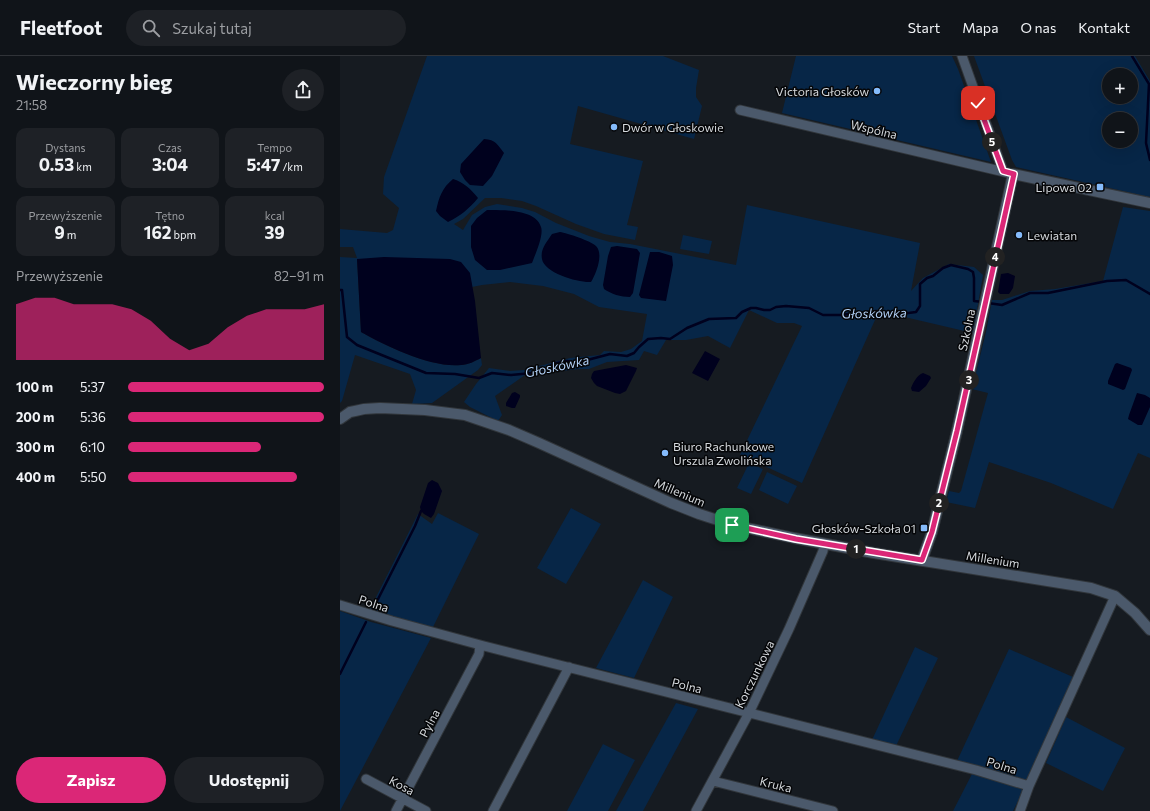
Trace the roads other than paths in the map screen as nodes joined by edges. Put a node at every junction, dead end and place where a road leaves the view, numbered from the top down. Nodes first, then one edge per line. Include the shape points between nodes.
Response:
1 (962, 56) edge
2 (740, 110) dead end
3 (1003, 171) junction
4 (1014, 174) junction
5 (1150, 203) edge
6 (340, 419) edge
7 (824, 544) junction
8 (922, 560) junction
9 (1115, 596) junction
10 (340, 605) edge
11 (1150, 630) edge
12 (480, 645) junction
13 (569, 667) junction
14 (749, 713) junction
15 (366, 779) dead end
16 (713, 781) junction
17 (1029, 786) junction
18 (403, 798) junction
19 (396, 811) edge
20 (426, 811) edge
21 (493, 811) edge
22 (696, 811) edge
23 (833, 811) edge
24 (1020, 811) edge

1 - 3 street
2 - 3 street, Wspólna
3 - 4 street, Wspólna
4 - 5 street
4 - 8 street, Szkolna via 957,431 932,532
6 - 7 street, Millenium via 359,409 380,408 441,411 465,416 509,430 671,503 719,521
7 - 8 street, Millenium
7 - 14 street, Korczunkowa via 789,629
8 - 9 street, Millenium via 1091,588
9 - 11 street, Millenium
9 - 17 street
10 - 12 street, Polna via 392,622
12 - 13 street, Polna
12 - 18 street, Pylna via 479,654
13 - 14 street, Polna
13 - 21 street
14 - 16 street, Korczunkowa
14 - 17 street, Polna via 976,770
15 - 18 street, Kosa
16 - 22 street, Korczunkowa
16 - 23 street, Kruka
17 - 24 street
18 - 19 street, Pylna
18 - 20 street, Kosa

